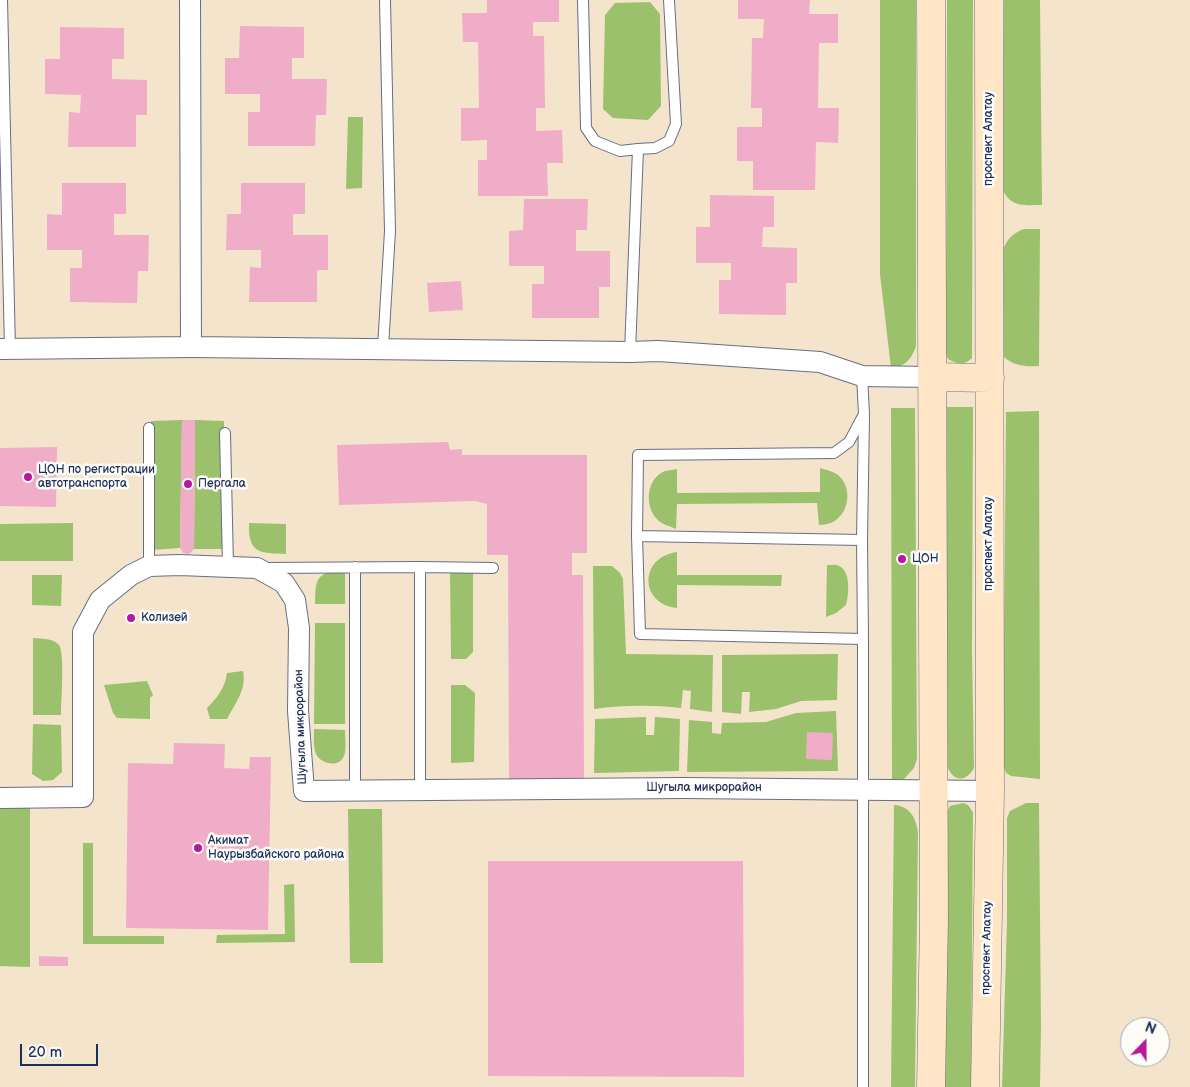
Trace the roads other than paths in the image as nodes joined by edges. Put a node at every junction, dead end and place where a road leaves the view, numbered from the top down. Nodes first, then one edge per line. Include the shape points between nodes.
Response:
1 (2, 0) edge
2 (190, 0) edge
3 (385, 0) edge
4 (583, 0) edge
5 (669, 0) edge
6 (931, 0) edge
7 (989, 0) edge
8 (638, 149) junction
9 (191, 347) junction
10 (383, 348) junction
11 (5, 349) edge
12 (630, 352) junction
13 (862, 376) junction
14 (932, 377) junction
15 (990, 378) junction
16 (864, 414) junction
17 (149, 428) dead end
18 (225, 433) dead end
19 (637, 536) junction
20 (862, 540) junction
21 (150, 566) junction
22 (228, 566) junction
23 (355, 567) junction
24 (420, 567) junction
25 (257, 568) junction
26 (493, 568) dead end
27 (863, 639) junction
28 (863, 788) junction
29 (420, 790) junction
30 (933, 790) junction
31 (355, 791) junction
32 (990, 791) junction
33 (0, 798) edge
34 (863, 1087) edge
35 (931, 1087) edge
36 (985, 1087) edge

1 - 11 lane
2 - 9 street
3 - 10 lane via 390,239
4 - 8 lane via 586,128 595,141 611,148 620,151
5 - 8 lane via 676,124 669,141 655,148
6 - 14 main road
7 - 15 main road, проспект Алатау
8 - 12 lane
9 - 10 street
9 - 11 street
10 - 12 street
12 - 13 street via 820,362
13 - 14 street
13 - 16 lane
14 - 15 main road
14 - 30 main road
15 - 32 main road, проспект Алатау
16 - 19 lane via 849,442 834,453 638,455
16 - 20 lane
17 - 21 lane
18 - 22 lane
19 - 20 lane
19 - 27 lane via 640,634
20 - 27 lane
21 - 22 street, Шугыла микрорайон
21 - 33 street, Шугыла микрорайон via 100,600 83,632 83,797
22 - 25 street, Шугыла микрорайон
23 - 24 lane
23 - 25 lane
23 - 31 lane
24 - 26 lane
24 - 29 lane
25 - 31 street, Шугыла микрорайон via 284,583 295,600 299,628 298,711 304,791
27 - 28 lane
28 - 29 street, Шугыла микрорайон
28 - 30 street, Шугыла микрорайон
28 - 34 lane
29 - 31 street, Шугыла микрорайон
30 - 32 street, Шугыла микрорайон
30 - 35 main road
32 - 36 main road, проспект Алатау

